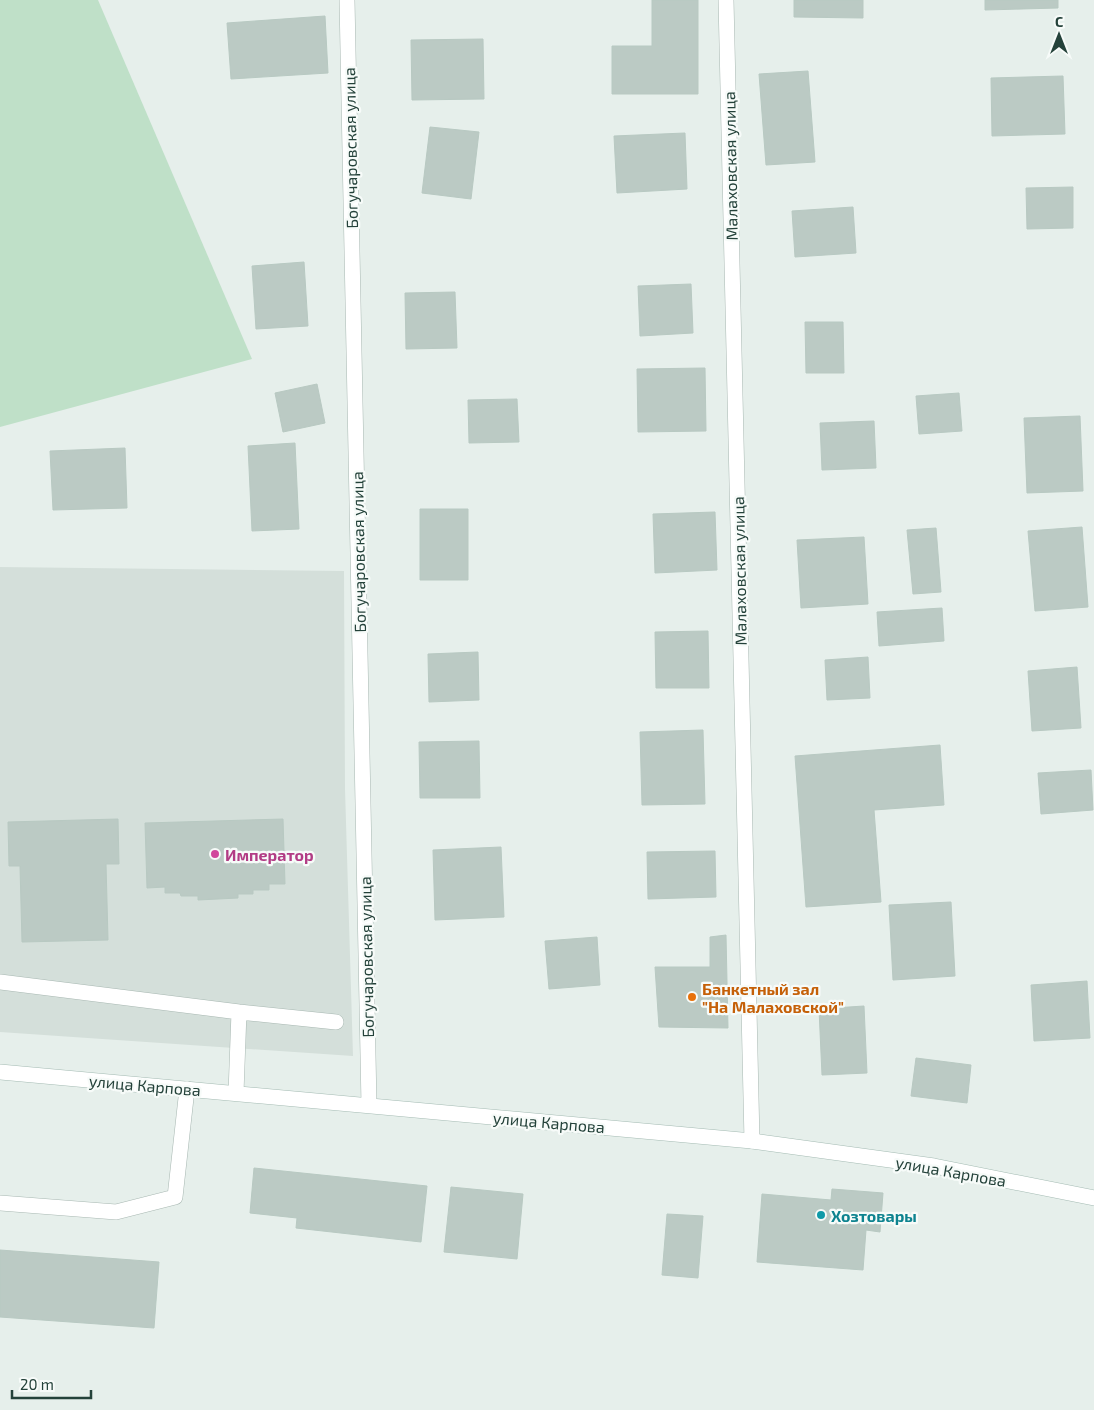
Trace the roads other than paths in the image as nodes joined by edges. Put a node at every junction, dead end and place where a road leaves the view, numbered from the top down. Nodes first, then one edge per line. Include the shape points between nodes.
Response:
1 (347, 0) edge
2 (726, 0) edge
3 (0, 982) edge
4 (239, 1012) junction
5 (336, 1022) dead end
6 (0, 1072) edge
7 (187, 1089) junction
8 (236, 1093) junction
9 (369, 1105) junction
10 (752, 1141) junction
11 (1094, 1198) edge
12 (0, 1203) edge

1 - 9 street, Богучаровская улица
2 - 10 street, Малаховская улица
3 - 4 street
4 - 5 street
4 - 8 street
6 - 7 street, улица Карпова
7 - 8 street, улица Карпова
7 - 12 street via 175,1197 116,1212
8 - 9 street, улица Карпова
9 - 10 street, улица Карпова
10 - 11 street, улица Карпова via 934,1166

